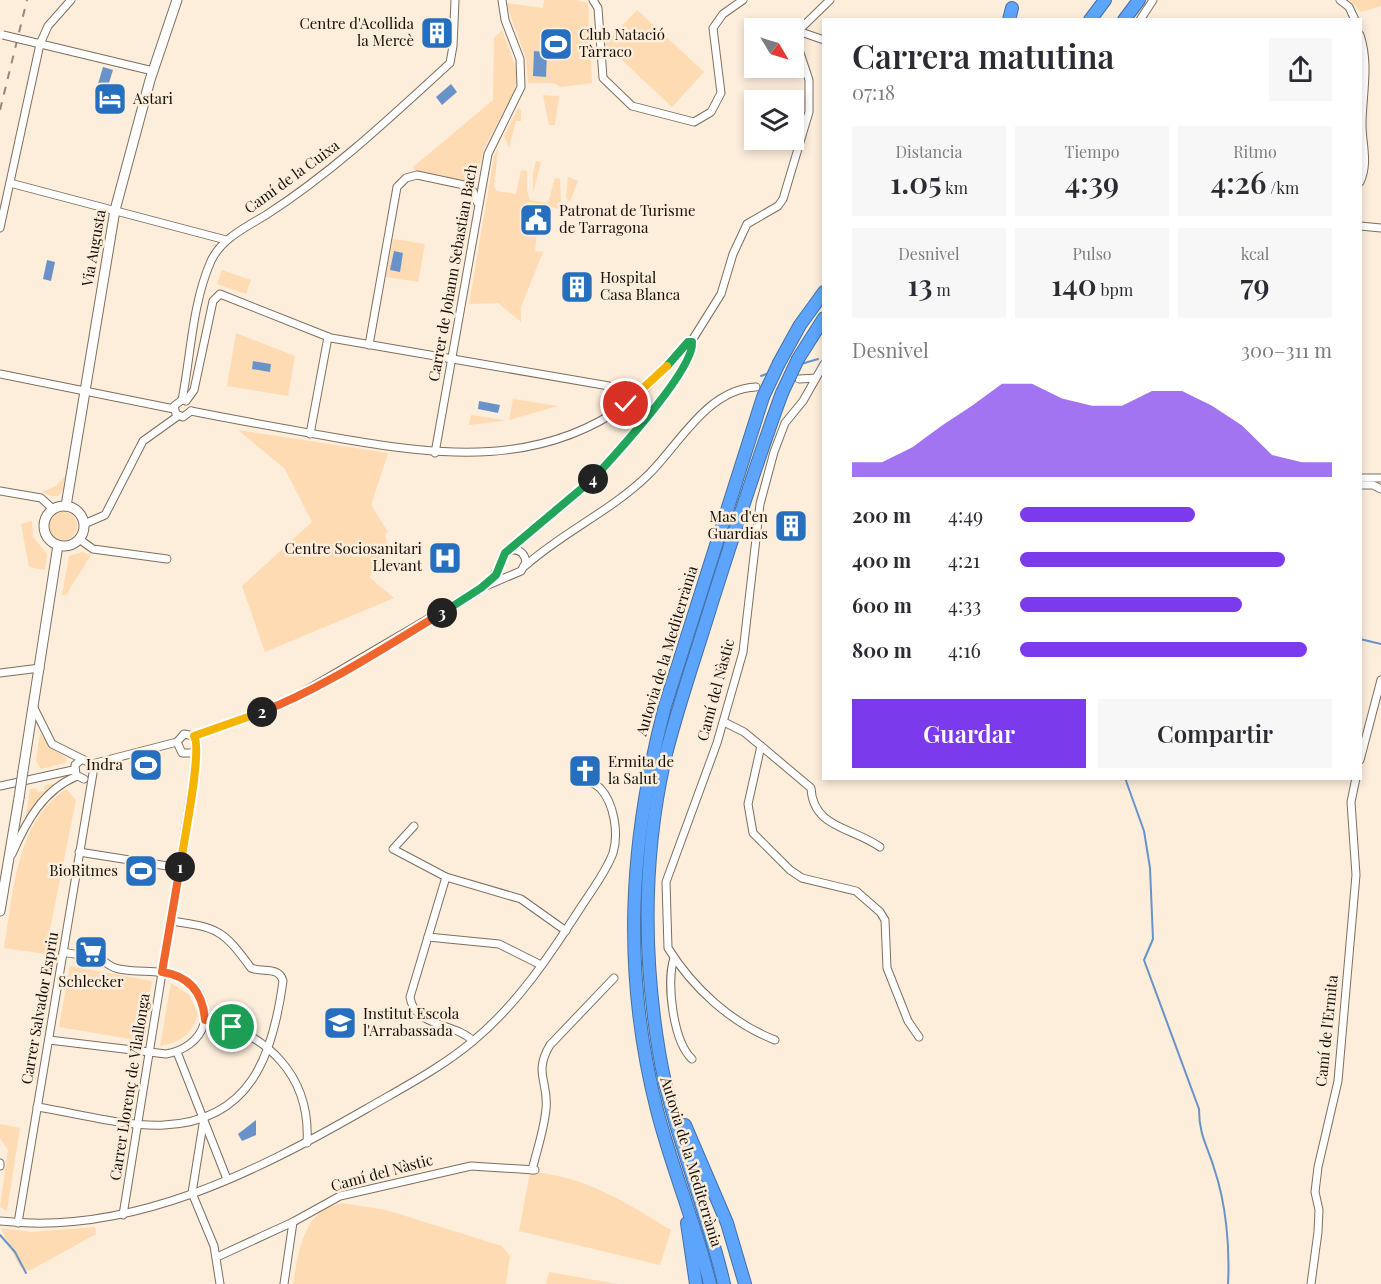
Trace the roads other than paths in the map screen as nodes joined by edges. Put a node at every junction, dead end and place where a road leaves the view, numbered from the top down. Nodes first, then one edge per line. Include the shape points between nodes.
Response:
1 (71, 0) edge
2 (177, 0) edge
3 (455, 0) edge
4 (502, 0) edge
5 (593, 0) edge
6 (743, 0) edge
7 (830, 0) edge
8 (1106, 0) edge
9 (1112, 0) edge
10 (1131, 0) edge
11 (1139, 0) edge
12 (1153, 0) edge
13 (1340, 0) edge
14 (1092, 18) edge
15 (1099, 18) edge
16 (1118, 18) edge
17 (1126, 18) edge
18 (1141, 18) edge
19 (1354, 18) edge
20 (804, 25) edge
21 (804, 33) edge
22 (2, 35) edge
23 (822, 39) edge
24 (40, 44) junction
25 (1362, 48) edge
26 (804, 65) edge
27 (153, 71) junction
28 (1362, 112) edge
29 (1362, 112) edge
30 (1362, 175) edge
31 (10, 183) junction
32 (478, 203) junction
33 (115, 210) junction
34 (1362, 226) edge
35 (0, 228) edge
36 (1381, 228) edge
37 (226, 240) junction
38 (822, 295) edge
39 (822, 321) edge
40 (328, 337) junction
41 (692, 342) junction
42 (369, 345) junction
43 (452, 359) junction
44 (822, 368) edge
45 (0, 374) edge
46 (816, 378) junction
47 (799, 379) dead end
48 (85, 391) junction
49 (760, 392) junction
50 (184, 400) junction
51 (629, 402) junction
52 (174, 409) junction
53 (191, 411) junction
54 (178, 416) junction
55 (310, 434) junction
56 (435, 453) junction
57 (1362, 478) edge
58 (1381, 478) edge
59 (1362, 484) edge
60 (1381, 489) edge
61 (0, 491) edge
62 (66, 506) junction
63 (53, 510) junction
64 (84, 524) junction
65 (79, 539) junction
66 (58, 545) junction
67 (518, 551) junction
68 (539, 553) junction
69 (167, 559) dead end
70 (502, 563) junction
71 (525, 566) junction
72 (515, 573) junction
73 (481, 588) junction
74 (40, 668) junction
75 (0, 673) edge
76 (1381, 680) edge
77 (34, 708) junction
78 (724, 722) junction
79 (194, 736) junction
80 (177, 742) junction
81 (761, 746) junction
82 (195, 750) junction
83 (1362, 752) edge
84 (82, 759) junction
85 (92, 764) junction
86 (93, 773) junction
87 (78, 775) junction
88 (576, 776) dead end
89 (1356, 780) edge
90 (0, 786) edge
91 (88, 797) junction
92 (414, 826) dead end
93 (880, 847) dead end
94 (79, 852) junction
95 (9, 862) junction
96 (180, 868) junction
97 (446, 877) junction
98 (0, 911) edge
99 (172, 921) junction
100 (566, 931) junction
101 (428, 937) junction
102 (648, 946) junction
103 (63, 952) junction
104 (674, 958) junction
105 (541, 965) junction
106 (162, 972) junction
107 (615, 978) dead end
108 (205, 1020) junction
109 (920, 1037) dead end
110 (48, 1040) junction
111 (775, 1040) dead end
112 (473, 1041) junction
113 (269, 1048) junction
114 (177, 1052) junction
115 (148, 1053) junction
116 (692, 1059) dead end
117 (37, 1107) junction
118 (204, 1118) junction
119 (138, 1123) junction
120 (307, 1143) junction
121 (675, 1168) junction
122 (227, 1179) junction
123 (192, 1193) junction
124 (123, 1215) junction
125 (2, 1220) edge
126 (293, 1222) junction
127 (18, 1223) junction
128 (217, 1257) junction
129 (220, 1284) edge
130 (284, 1284) edge
131 (696, 1284) edge
132 (710, 1284) edge
133 (724, 1284) edge
134 (745, 1284) edge
135 (1311, 1284) edge

1 - 24 street via 48,26
2 - 27 main road, Via Augusta
3 - 37 street, Camí de la Cuixa via 450,63 359,145 290,199
4 - 32 street, Carrer de Johann Sebastian Bach via 522,76 515,100 488,154
5 - 6 street via 598,8 602,72 609,85 632,106 687,122 702,119 718,104 721,93 713,28 723,14
7 - 20 street
8 - 14 highway
9 - 15 highway
10 - 16 highway
11 - 17 highway
12 - 18 street
13 - 19 street
21 - 23 street
22 - 24 street, bridge
24 - 27 street
24 - 31 street
25 - 28 street via 1366,74
26 - 41 street via 809,80 809,112 783,199 747,224 721,294
27 - 33 main road, Via Augusta
29 - 30 street
31 - 33 street
31 - 35 street
32 - 42 street via 464,184 417,175 406,178 397,187
32 - 43 street, Carrer de Johann Sebastian Bach
33 - 37 street
33 - 48 main road, Via Augusta
34 - 36 street
37 - 50 street, Camí de la Cuixa via 211,260 203,286
38 - 49 highway, Autovia de la Mediterrània, bridge
39 - 102 highway, Autovia de la Mediterrània, bridge via 782,393 760,453 665,758 651,841
40 - 42 street
40 - 50 street via 220,294 213,301 194,390
40 - 55 street
41 - 51 street
41 - 67 street via 679,372 633,435 590,481 525,539
42 - 43 street
43 - 51 street via 609,386
43 - 56 street, Carrer de Johann Sebastian Bach
44 - 46 street, Camí del Nàstic
45 - 48 street
46 - 47 street
46 - 78 street, Camí del Nàstic via 785,423 760,504 743,652
48 - 52 street
48 - 62 main road, Via Augusta
49 - 68 street via 739,390 699,416 632,489 602,514
49 - 121 highway, Autovia de la Mediterrània via 665,706 638,834 634,894 638,999 646,1060
50 - 52 street via 177,402
50 - 53 street via 191,405
51 - 56 street via 575,433 543,443 502,452
52 - 54 street
53 - 54 street via 186,417
53 - 55 street
54 - 64 street via 143,441 105,515
55 - 56 street
57 - 58 street
59 - 60 street
61 - 63 street via 41,498
62 - 63 main road
62 - 64 main road via 79,513
63 - 66 main road via 44,527 48,538
64 - 65 main road
65 - 66 main road via 71,545
65 - 69 street via 93,549
66 - 74 main road
67 - 68 street
67 - 70 street via 505,553
67 - 71 street
68 - 71 street
70 - 72 street
70 - 73 street via 496,575
71 - 72 street
72 - 73 street
73 - 79 street via 288,701
74 - 75 street
74 - 77 main road
76 - 83 street
77 - 84 street via 52,744
77 - 95 main road, bridge
78 - 81 street
78 - 104 street, Camí del Nàstic via 666,882 668,948
79 - 80 street via 184,734
79 - 82 street
80 - 82 street via 182,753
80 - 85 street
81 - 93 street via 811,788 812,803 824,820
81 - 109 street via 748,804 753,833 802,878 856,891 880,912 885,920 887,968 908,1021
82 - 96 street, Carrer Llorenç de Vilallonga
84 - 85 street
84 - 87 street via 75,765
85 - 86 street, Carrer Salvador Espriu
86 - 87 street
86 - 91 street, Carrer Salvador Espriu
87 - 90 street
87 - 91 street, Carrer Salvador Espriu
87 - 95 street via 39,805
88 - 100 street via 600,788 609,802 616,834 613,852 602,874
89 - 135 street, Camí de l'Ermita via 1351,802 1356,875 1338,1081 1318,1167 1318,1232
91 - 94 street, Carrer Salvador Espriu
92 - 97 street via 393,849
94 - 96 street
94 - 103 street, Carrer Salvador Espriu
95 - 98 main road
96 - 99 street, Carrer Llorenç de Vilallonga
97 - 100 street via 521,899
97 - 101 street
99 - 106 street, Carrer Llorenç de Vilallonga
99 - 113 street via 212,927 230,941 251,968 282,975 277,1025
100 - 105 street
101 - 105 street via 499,944
101 - 112 street via 411,1004 423,1017 465,1032
102 - 133 highway, Autovia de la Mediterrània via 659,1054
102 - 134 highway via 665,1053 679,1110 727,1223
103 - 106 street via 102,960 123,970
103 - 110 street, Carrer Salvador Espriu
104 - 111 street via 696,986 729,1014
104 - 116 street via 670,985 675,1017 683,1050
105 - 112 street via 507,1008
106 - 108 street via 177,975 195,988 202,998
106 - 115 street, Carrer Llorenç de Vilallonga
107 - 126 street, Camí del Nàstic via 544,1055 540,1068 546,1108 533,1170 471,1166 447,1169 340,1196
108 - 113 street via 245,1031
108 - 114 street via 198,1036
110 - 115 street
110 - 117 street, Carrer Salvador Espriu
112 - 120 street
113 - 118 street via 241,1094
113 - 120 street via 287,1069 299,1092
114 - 115 street
114 - 118 street
115 - 119 street, Carrer Llorenç de Vilallonga
117 - 119 street
117 - 127 street, Carrer Salvador Espriu
118 - 119 street via 162,1125
118 - 122 street
118 - 123 street
119 - 124 street, Carrer Llorenç de Vilallonga
120 - 122 street
121 - 131 highway
121 - 132 highway, Autovia de la Mediterrània via 701,1243
122 - 123 street
123 - 124 street
123 - 128 street
124 - 127 street via 60,1223
125 - 127 street
126 - 128 street, Camí del Nàstic
126 - 130 street
128 - 129 street

